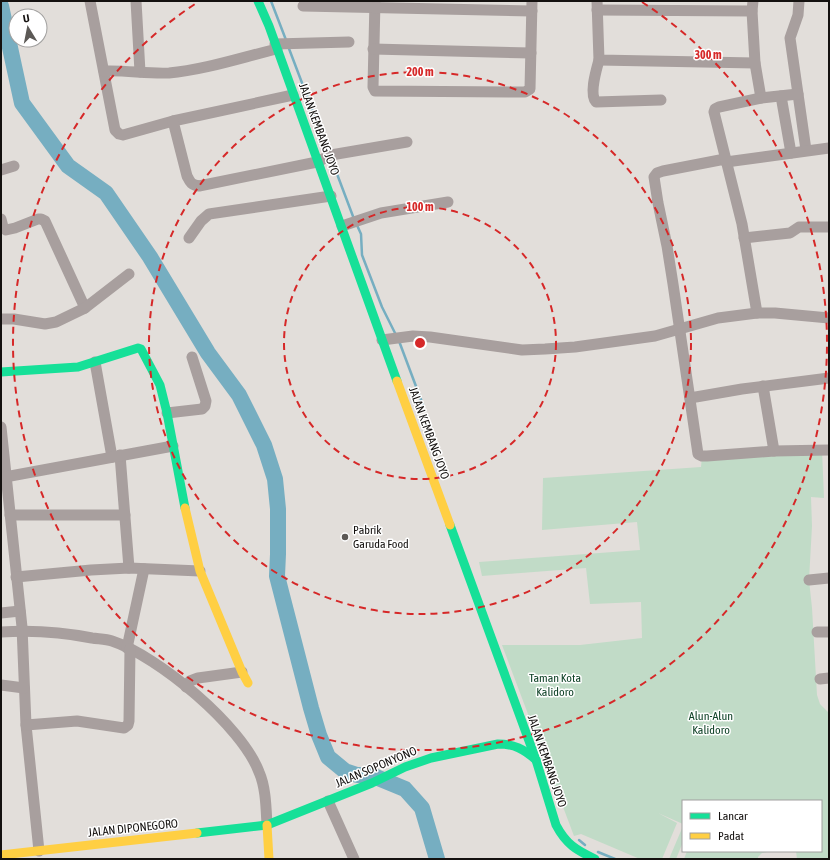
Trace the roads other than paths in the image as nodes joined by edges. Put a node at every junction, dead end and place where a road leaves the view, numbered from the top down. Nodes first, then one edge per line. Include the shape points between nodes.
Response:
1 (90, 1) edge
2 (136, 1) edge
3 (258, 1) edge
4 (799, 1) edge
5 (375, 4) edge
6 (597, 5) edge
7 (303, 6) dead end
8 (532, 6) edge
9 (753, 6) edge
10 (349, 42) dead end
11 (276, 46) junction
12 (373, 49) junction
13 (530, 53) junction
14 (599, 60) junction
15 (756, 63) junction
16 (104, 71) junction
17 (140, 72) junction
18 (798, 94) junction
19 (293, 95) junction
20 (782, 96) junction
21 (761, 98) junction
22 (661, 100) dead end
23 (174, 121) junction
24 (407, 142) dead end
25 (829, 148) edge
26 (806, 150) junction
27 (791, 153) junction
28 (726, 160) junction
29 (317, 162) junction
30 (14, 166) dead end
31 (1, 170) edge
32 (331, 196) junction
33 (448, 202) dead end
34 (2, 225) edge
35 (342, 226) junction
36 (829, 227) edge
37 (188, 238) dead end
38 (744, 238) junction
39 (130, 274) dead end
40 (85, 308) junction
41 (757, 313) junction
42 (829, 318) edge
43 (1, 319) edge
44 (680, 329) junction
45 (382, 340) junction
46 (192, 357) dead end
47 (95, 362) junction
48 (1, 372) edge
49 (829, 378) edge
50 (763, 386) junction
51 (690, 398) junction
52 (167, 413) junction
53 (1, 427) edge
54 (173, 446) junction
55 (829, 450) edge
56 (774, 451) junction
57 (116, 456) junction
58 (5, 477) junction
59 (4, 494) edge
60 (10, 515) junction
61 (125, 515) junction
62 (129, 568) junction
63 (144, 569) junction
64 (200, 571) junction
65 (16, 577) junction
66 (829, 578) edge
67 (809, 580) dead end
68 (20, 611) junction
69 (1, 613) edge
70 (22, 631) junction
71 (1, 632) edge
72 (817, 632) dead end
73 (829, 632) edge
74 (128, 648) junction
75 (242, 672) junction
76 (248, 683) dead end
77 (1, 685) edge
78 (186, 687) junction
79 (24, 688) junction
80 (516, 708) junction
81 (26, 725) junction
82 (498, 744) junction
83 (536, 760) junction
84 (328, 801) junction
85 (268, 826) junction
86 (39, 852) junction
87 (1, 854) edge
88 (54, 854) edge
89 (270, 859) edge
90 (354, 859) edge
91 (595, 859) edge

1 - 16 street
2 - 17 street
3 - 11 main road, JALAN KEMBANG JOYO
4 - 18 street via 798,15 790,38
5 - 7 street
5 - 8 street
5 - 12 street
6 - 9 street
6 - 14 street
8 - 13 street
9 - 15 street
10 - 11 street
11 - 17 street via 191,70 168,73
11 - 19 main road, JALAN KEMBANG JOYO
12 - 13 street
12 - 13 street via 375,91 525,92 530,88
14 - 15 street
14 - 22 street via 594,78 593,98 596,102
15 - 21 street
16 - 17 street
16 - 23 street via 116,132 123,135
18 - 20 street
18 - 26 street
19 - 23 street
19 - 29 main road, JALAN KEMBANG JOYO
20 - 21 street
20 - 27 street
21 - 28 street via 715,109 714,115
23 - 29 street via 187,176 193,186 204,186
24 - 29 street via 331,155
25 - 26 street
26 - 27 street
27 - 28 street
28 - 38 street
28 - 44 street via 663,171 655,175
29 - 32 main road, JALAN KEMBANG JOYO
30 - 31 street
32 - 35 main road, JALAN KEMBANG JOYO
32 - 37 street via 209,214
33 - 35 street via 381,213
34 - 40 street via 9,230 38,219 45,221
35 - 45 main road, JALAN KEMBANG JOYO
36 - 38 street via 799,227 790,233
38 - 41 street
39 - 40 street
40 - 43 street via 56,322 45,324
41 - 42 street
41 - 44 street via 718,318
44 - 45 street via 655,336 575,347 522,350 430,337 413,336
44 - 51 street
45 - 80 main road, JALAN KEMBANG JOYO
46 - 52 street via 206,401 205,406 202,409
47 - 48 main road via 78,367
47 - 52 main road via 141,349 160,384
47 - 57 street
49 - 50 street
50 - 51 street
50 - 56 street
51 - 56 street via 698,454 708,456
52 - 54 main road
53 - 58 street
54 - 57 street
54 - 64 main road
55 - 56 street
57 - 58 street
57 - 61 street
58 - 59 street
59 - 60 street
60 - 61 street
60 - 65 street
61 - 62 street
62 - 63 street
62 - 65 street
63 - 64 street
63 - 74 street
64 - 75 main road
65 - 68 street
66 - 67 street
68 - 69 street
68 - 70 street
70 - 71 street
70 - 74 street via 71,634 112,641
70 - 79 street
72 - 73 street
74 - 78 street via 172,675
74 - 81 street via 128,725 124,728 77,721
75 - 76 main road
75 - 78 street via 198,678 190,681
77 - 79 street
78 - 85 street via 215,711 253,757 260,773
79 - 81 street
80 - 82 main road via 516,723 512,734
80 - 83 main road, JALAN KEMBANG JOYO
81 - 86 street
82 - 83 main road via 509,743 519,746
82 - 84 main road, JALAN SOPONYONO via 431,758
83 - 91 main road, JALAN KEMBANG JOYO via 560,832 577,851
84 - 85 main road, JALAN SOPONYONO
84 - 90 street
85 - 88 main road, JALAN DIPONEGORO
85 - 89 main road
86 - 87 main road, JALAN DIPONEGORO
86 - 88 main road, JALAN DIPONEGORO

